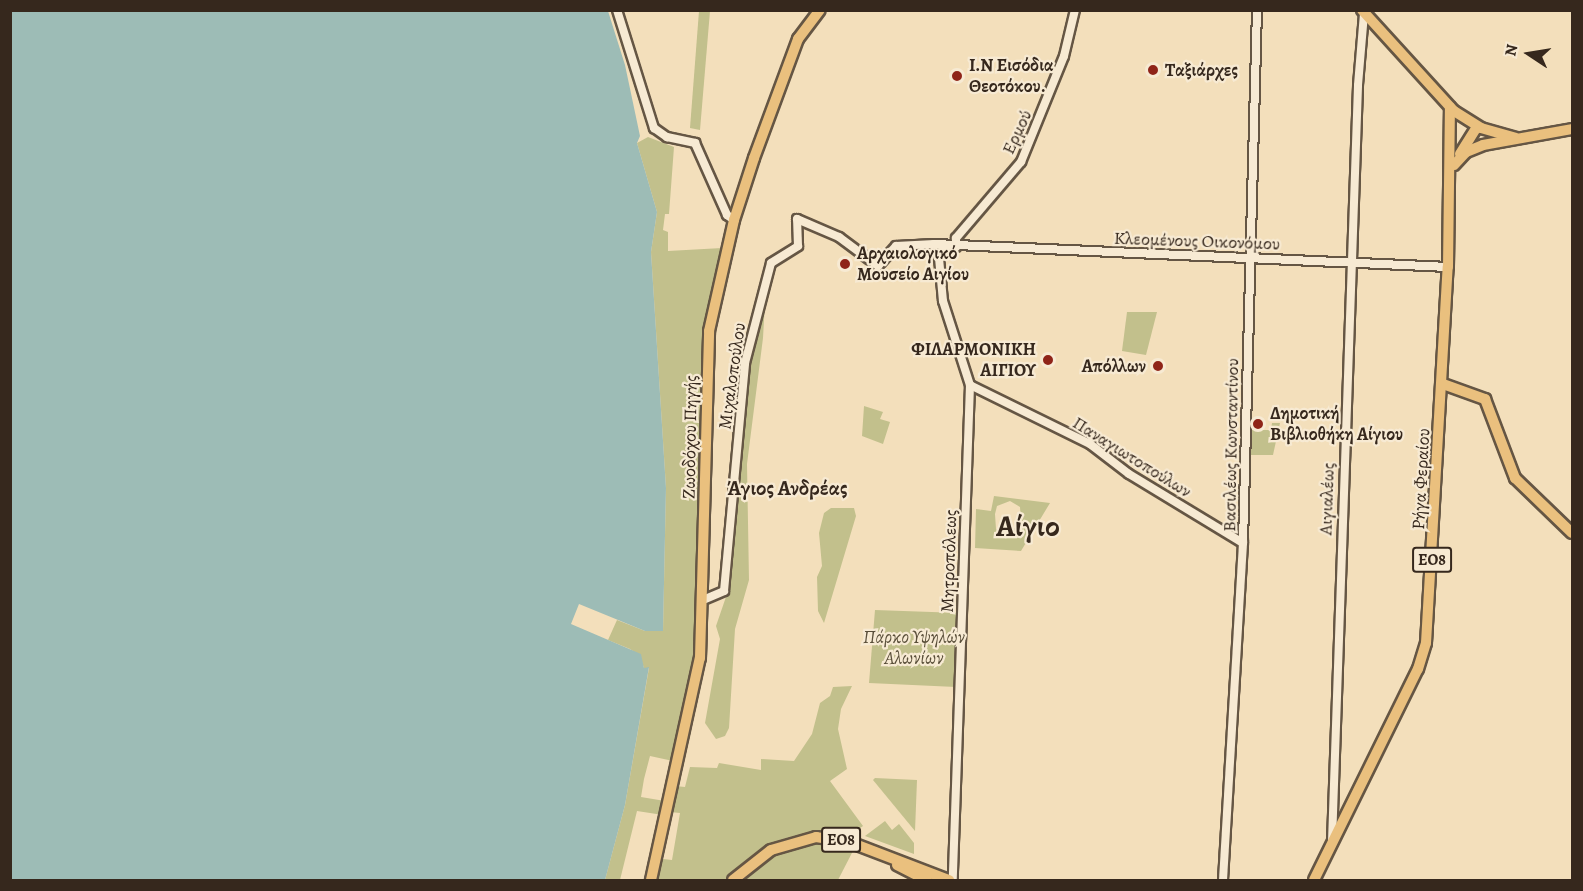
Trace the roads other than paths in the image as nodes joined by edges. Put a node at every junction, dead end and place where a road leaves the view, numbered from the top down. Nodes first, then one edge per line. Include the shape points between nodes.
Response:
1 (617, 10) edge
2 (820, 10) edge
3 (1075, 10) edge
4 (1257, 10) edge
5 (1363, 12) edge
6 (1452, 109) junction
7 (1473, 128) junction
8 (1572, 129) edge
9 (1516, 138) junction
10 (1503, 141) junction
11 (1451, 168) junction
12 (734, 220) junction
13 (943, 247) junction
14 (956, 247) junction
15 (1251, 258) junction
16 (1352, 262) junction
17 (1449, 267) junction
18 (1443, 384) junction
19 (970, 385) junction
20 (1572, 533) edge
21 (1243, 543) junction
22 (703, 600) junction
23 (1332, 842) junction
24 (950, 865) junction
25 (925, 878) edge
26 (651, 880) edge
27 (733, 880) edge
28 (949, 880) edge
29 (953, 880) edge
30 (1223, 880) edge
31 (1314, 880) edge

1 - 12 street via 654,128 667,137 694,143 727,215
2 - 12 main road, Ζωοδόχου Πηγής via 798,39
3 - 14 street, Ερμού via 1064,56 1021,162 956,238
4 - 15 street, Βασιλέως Κωνσταντίνου
5 - 6 main road
5 - 16 street, Αιγιαλέως
6 - 7 main road
6 - 11 main road, Ρήγα Φεραίου
7 - 9 main road
7 - 10 main road
7 - 11 main road, ΕΟ8
8 - 9 main road
9 - 10 main road
10 - 11 main road via 1473,148
11 - 17 main road, Ρήγα Φεραίου / ΕΟ8
12 - 22 main road, Ζωοδόχου Πηγής via 707,342
13 - 14 street, Κλεομένους Οικονόμου
13 - 19 street, Μητροπόλεως via 939,258 943,301
13 - 22 street, Μιχαλοπούλου via 896,246 878,266 839,237 798,218 798,246 771,263 745,363 724,591
14 - 15 street, Κλεομένους Οικονόμου
15 - 16 street, Κλεομένους Οικονόμου
15 - 21 street, Βασιλέως Κωνσταντίνου
16 - 17 street, Κλεομένους Οικονόμου
16 - 23 street, Αιγιαλέως
17 - 18 main road, Ρήγα Φεραίου / ΕΟ8
18 - 20 main road via 1485,399 1515,478
18 - 23 main road, Ρήγα Φεραίου / ΕΟ8 via 1424,650
19 - 21 street, Παναγιωτοπούλων via 1090,444 1129,474
19 - 24 street, Μητροπόλεως
21 - 30 street, Βασιλέως Κωνσταντίνου
22 - 26 main road, Ζωοδόχου Πηγής via 700,658
23 - 31 main road, Ρήγα Φεραίου / ΕΟ8
24 - 25 main road
24 - 28 street, Μητροπόλεως
24 - 29 street, Μητροπόλεως
25 - 27 main road, ΕΟ8 via 885,856 840,840 807,838 764,854
25 - 28 main road, ΕΟ8

